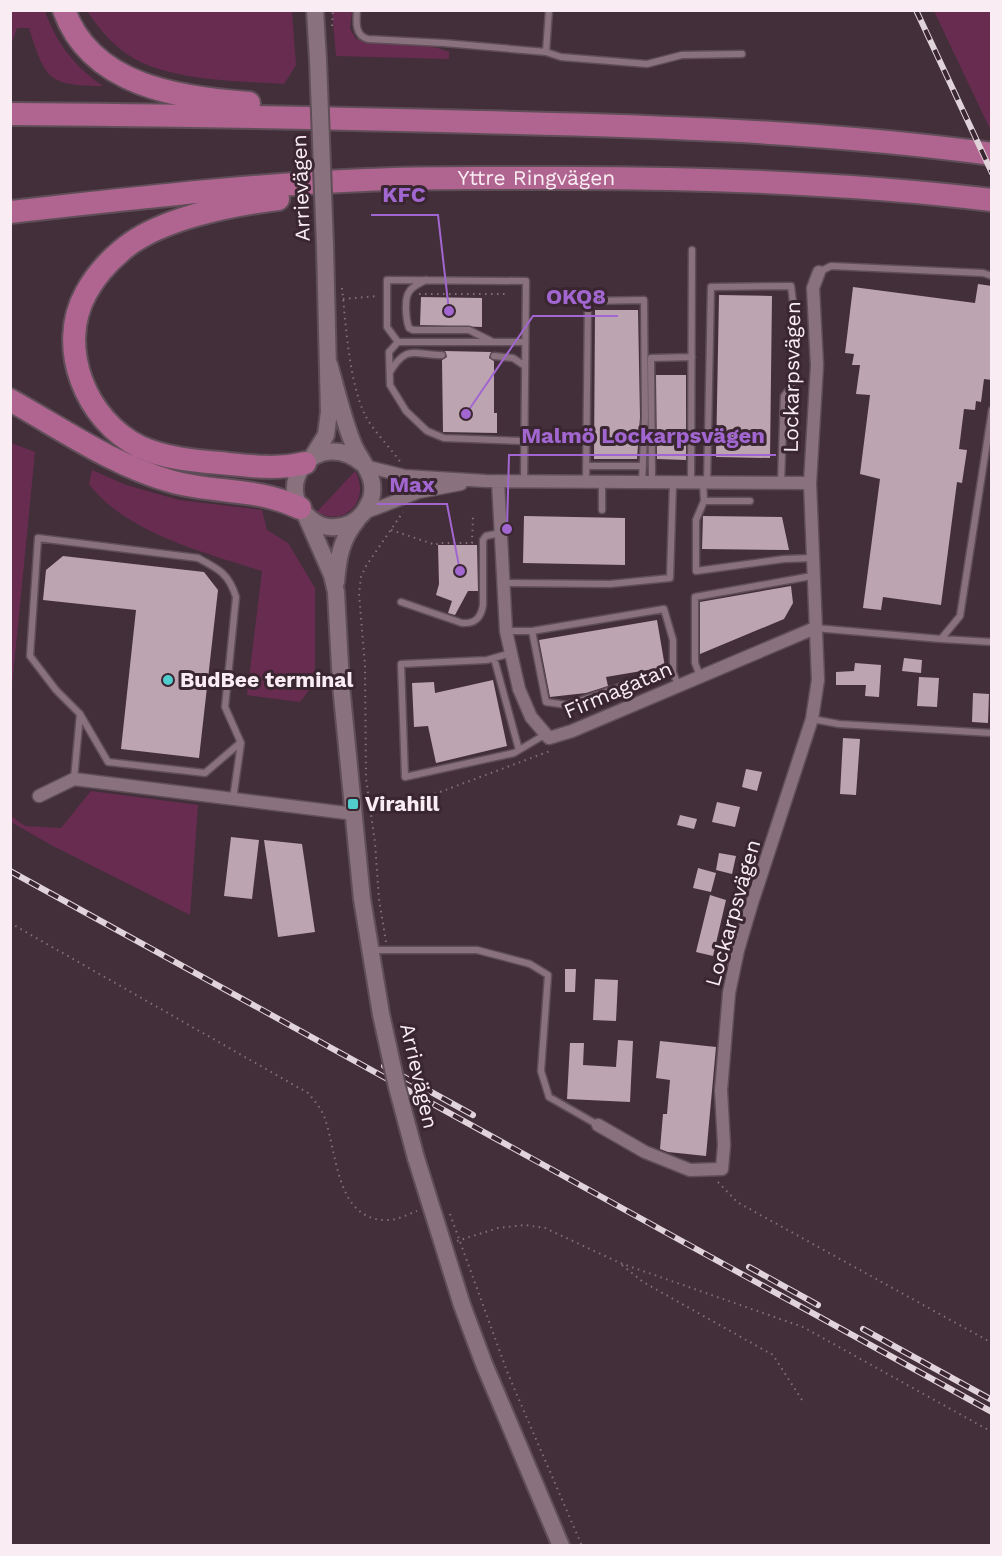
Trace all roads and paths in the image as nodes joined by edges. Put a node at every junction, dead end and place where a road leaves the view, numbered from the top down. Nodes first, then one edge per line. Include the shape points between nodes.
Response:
1 (64, 10) edge
2 (315, 10) edge
3 (357, 10) edge
4 (549, 10) edge
5 (546, 52) junction
6 (742, 54) dead end
7 (10, 114) edge
8 (660, 126) junction
9 (992, 154) edge
10 (642, 177) junction
11 (992, 200) edge
12 (10, 212) edge
13 (692, 250) dead end
14 (819, 272) joint
15 (992, 276) edge
16 (426, 280) junction
17 (342, 288) dead end
18 (411, 294) dead end
19 (505, 294) dead end
20 (378, 296) dead end
21 (343, 299) junction
22 (398, 342) junction
23 (492, 342) junction
24 (525, 342) junction
25 (442, 355) dead end
26 (495, 356) dead end
27 (692, 357) junction
28 (329, 363) junction
29 (525, 366) junction
30 (389, 372) junction
31 (10, 400) edge
32 (992, 410) edge
33 (524, 441) junction
34 (309, 459) junction
35 (364, 464) junction
36 (586, 466) junction
37 (643, 466) junction
38 (405, 476) junction
39 (492, 481) junction
40 (524, 481) junction
41 (586, 482) junction
42 (602, 482) junction
43 (647, 483) junction
44 (673, 483) junction
45 (701, 483) junction
46 (781, 483) junction
47 (810, 483) junction
48 (405, 497) junction
49 (704, 501) junction
50 (750, 501) dead end
51 (602, 510) dead end
52 (303, 512) junction
53 (362, 515) junction
54 (472, 518) dead end
55 (391, 530) junction
56 (500, 533) junction
57 (812, 558) junction
58 (812, 576) junction
59 (502, 583) junction
60 (336, 592) junction
61 (401, 602) dead end
62 (815, 628) junction
63 (506, 631) junction
64 (532, 631) junction
65 (941, 639) junction
66 (992, 642) edge
67 (511, 653) junction
68 (495, 658) junction
69 (673, 672) junction
70 (700, 676) junction
71 (678, 686) junction
72 (80, 714) junction
73 (812, 719) junction
74 (992, 733) edge
75 (546, 734) junction
76 (241, 743) junction
77 (519, 750) junction
78 (74, 779) junction
79 (39, 796) dead end
80 (233, 799) junction
81 (354, 814) junction
82 (10, 923) edge
83 (379, 950) junction
84 (598, 1125) joint
85 (706, 1169) junction
86 (431, 1206) junction
87 (448, 1209) dead end
88 (460, 1240) junction
89 (443, 1244) junction
90 (620, 1263) junction
91 (992, 1342) edge
92 (802, 1400) dead end
93 (992, 1432) edge
94 (561, 1545) edge
95 (582, 1545) edge

1 - 8 highway via 74,33 99,61 143,84 186,96 265,104 461,110
2 - 28 main road, Arrievägen, bridge
3 - 5 lane via 358,34 363,38
4 - 5 lane
5 - 6 lane via 561,57 647,64 682,55
7 - 8 highway
8 - 9 highway
10 - 11 highway, Yttre Ringvägen via 841,186
10 - 12 highway, Yttre Ringvägen via 365,180 194,192
10 - 34 highway via 367,190 257,202 160,228 122,250 105,266 85,293 76,324 75,358 88,397 102,416 140,447 164,455 265,467 284,467
13 - 27 lane
14 - 15 lane via 831,266
14 - 47 street, Lockarpsvägen via 813,288 817,365
16 - 22 lane via 387,280 387,327
16 - 23 lane via 408,292 410,328 469,330
16 - 24 lane via 526,281
17 - 21 path
18 - 19 path
20 - 21 path
21 - 38 path via 359,399 366,416 405,468
22 - 23 lane
22 - 30 lane via 389,352
23 - 24 lane
24 - 29 lane
25 - 30 lane via 412,352 399,357
26 - 29 lane via 513,358
27 - 43 lane via 651,358
27 - 45 lane
28 - 34 main road, Arrievägen via 328,428 323,442
28 - 35 main road, Arrievägen via 342,412
29 - 33 lane
30 - 33 lane via 390,385 406,411 427,431 444,438
31 - 52 highway via 142,472 171,482 267,495
32 - 65 lane via 960,616
33 - 40 lane
34 - 35 main road via 323,452 344,452
34 - 52 main road via 296,480
35 - 38 street, Lockarpsvägen
35 - 53 main road via 372,495
36 - 37 lane
36 - 37 lane via 588,301 644,300
36 - 41 lane
37 - 43 lane
38 - 39 street, Lockarpsvägen
39 - 40 street, Lockarpsvägen
39 - 48 street, Lockarpsvägen
39 - 56 street, Firmagatan
40 - 41 street, Lockarpsvägen
41 - 42 street, Lockarpsvägen
42 - 43 street, Lockarpsvägen
42 - 51 lane
43 - 44 street, Lockarpsvägen
44 - 45 street, Lockarpsvägen
44 - 59 lane via 670,578 610,584
45 - 46 street, Lockarpsvägen
45 - 46 lane via 711,287 791,286 795,318 791,387 784,396
45 - 49 lane
46 - 47 street, Lockarpsvägen
47 - 57 street, Lockarpsvägen
48 - 53 street, Lockarpsvägen
48 - 55 path via 406,505
49 - 50 lane
49 - 57 lane via 696,520 696,571
52 - 53 main road via 332,528
52 - 60 main road, Arrievägen
53 - 60 main road, Arrievägen via 343,542
54 - 55 path via 472,543 435,545
55 - 83 path via 366,566 360,594 366,778 375,843
56 - 59 street, Firmagatan
56 - 61 lane via 483,540 483,605 482,615 476,620 462,623
57 - 58 street, Lockarpsvägen
58 - 62 street, Lockarpsvägen
58 - 70 lane via 695,597 695,663
59 - 63 street, Firmagatan
60 - 81 main road, Arrievägen
62 - 65 lane
62 - 70 street, Firmagatan
62 - 73 street, Lockarpsvägen via 818,680
63 - 64 lane
63 - 67 street, Firmagatan
64 - 69 lane via 664,609 673,640
64 - 69 lane via 546,702 567,705
65 - 66 lane
67 - 68 lane
67 - 75 street, Firmagatan via 519,689 531,717
68 - 77 lane
68 - 77 lane via 401,664 405,777
69 - 71 lane
70 - 71 street, Firmagatan
71 - 75 street, Firmagatan via 568,732 549,738
72 - 76 lane via 108,762 205,773
72 - 76 lane via 30,656 38,538 198,558 220,569 236,597 225,707
72 - 78 lane
73 - 74 lane
73 - 85 street, Lockarpsvägen via 738,950 724,1044 722,1169
75 - 77 lane
76 - 80 lane
78 - 79 street
78 - 80 street
80 - 81 street
81 - 83 main road, Arrievägen via 362,898
82 - 86 path via 308,1093 324,1116 343,1187 351,1204 362,1214 392,1220
83 - 84 lane via 477,950 530,964 548,975 541,1071 549,1097
83 - 86 main road, Arrievägen, bridge via 381,1014
84 - 85 street via 672,1163 690,1170
85 - 91 path via 737,1202
86 - 89 main road, Arrievägen
87 - 88 path
88 - 89 path
88 - 90 path via 498,1228 546,1228
88 - 95 path via 508,1374
89 - 94 main road, Arrievägen via 484,1364
90 - 92 path via 643,1282 773,1355
90 - 93 path via 803,1327

